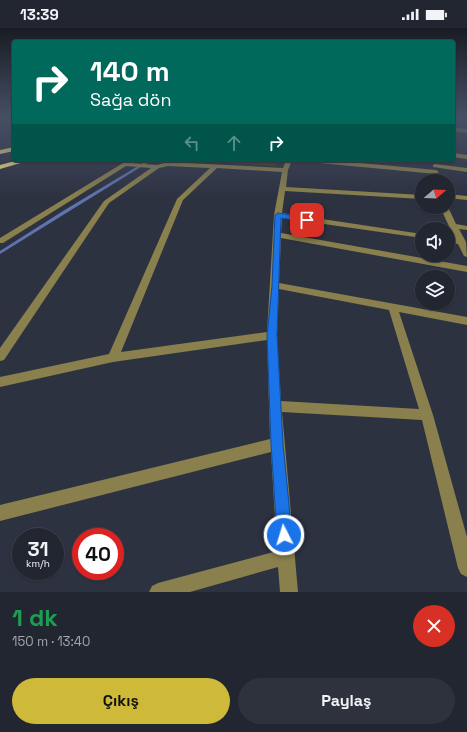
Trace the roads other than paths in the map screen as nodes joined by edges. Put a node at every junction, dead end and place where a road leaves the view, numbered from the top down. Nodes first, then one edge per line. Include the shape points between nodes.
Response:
1 (12, 149) edge
2 (0, 152) edge
3 (455, 156) edge
4 (467, 157) edge
5 (12, 158) edge
6 (0, 161) edge
7 (19, 162) edge
8 (128, 162) edge
9 (352, 162) edge
10 (124, 164) junction
11 (287, 165) edge
12 (157, 166) junction
13 (216, 166) junction
14 (435, 166) edge
15 (0, 167) edge
16 (467, 170) edge
17 (282, 189) junction
18 (415, 197) edge
19 (455, 197) edge
20 (467, 198) edge
21 (278, 215) junction
22 (455, 226) edge
23 (467, 228) edge
24 (455, 230) edge
25 (277, 235) junction
26 (415, 235) edge
27 (455, 241) edge
28 (0, 242) edge
29 (462, 242) junction
30 (467, 254) edge
31 (467, 268) edge
32 (276, 286) junction
33 (393, 308) junction
34 (467, 321) edge
35 (272, 335) junction
36 (0, 357) edge
37 (113, 358) junction
38 (0, 382) edge
39 (275, 406) junction
40 (427, 415) junction
41 (277, 444) junction
42 (0, 514) edge
43 (286, 557) junction
44 (467, 568) edge
45 (158, 592) edge
46 (289, 592) edge

1 - 2 highway
3 - 4 street
5 - 6 highway
7 - 15 highway
8 - 10 street
9 - 14 street
10 - 12 street
10 - 28 street
11 - 13 street
11 - 17 street
12 - 13 street
12 - 36 street via 106,202
13 - 37 street via 180,199
14 - 16 street
17 - 18 street
17 - 21 street
19 - 20 street
21 - 25 street
21 - 26 street
22 - 23 street
24 - 29 street
25 - 31 street
25 - 32 street
27 - 29 street
29 - 30 street
32 - 33 street
32 - 35 street
33 - 34 street
33 - 40 street
35 - 37 street
35 - 39 street
37 - 38 street
39 - 40 street
39 - 41 street
40 - 44 street
41 - 42 street
41 - 43 street
43 - 45 street
43 - 46 street

